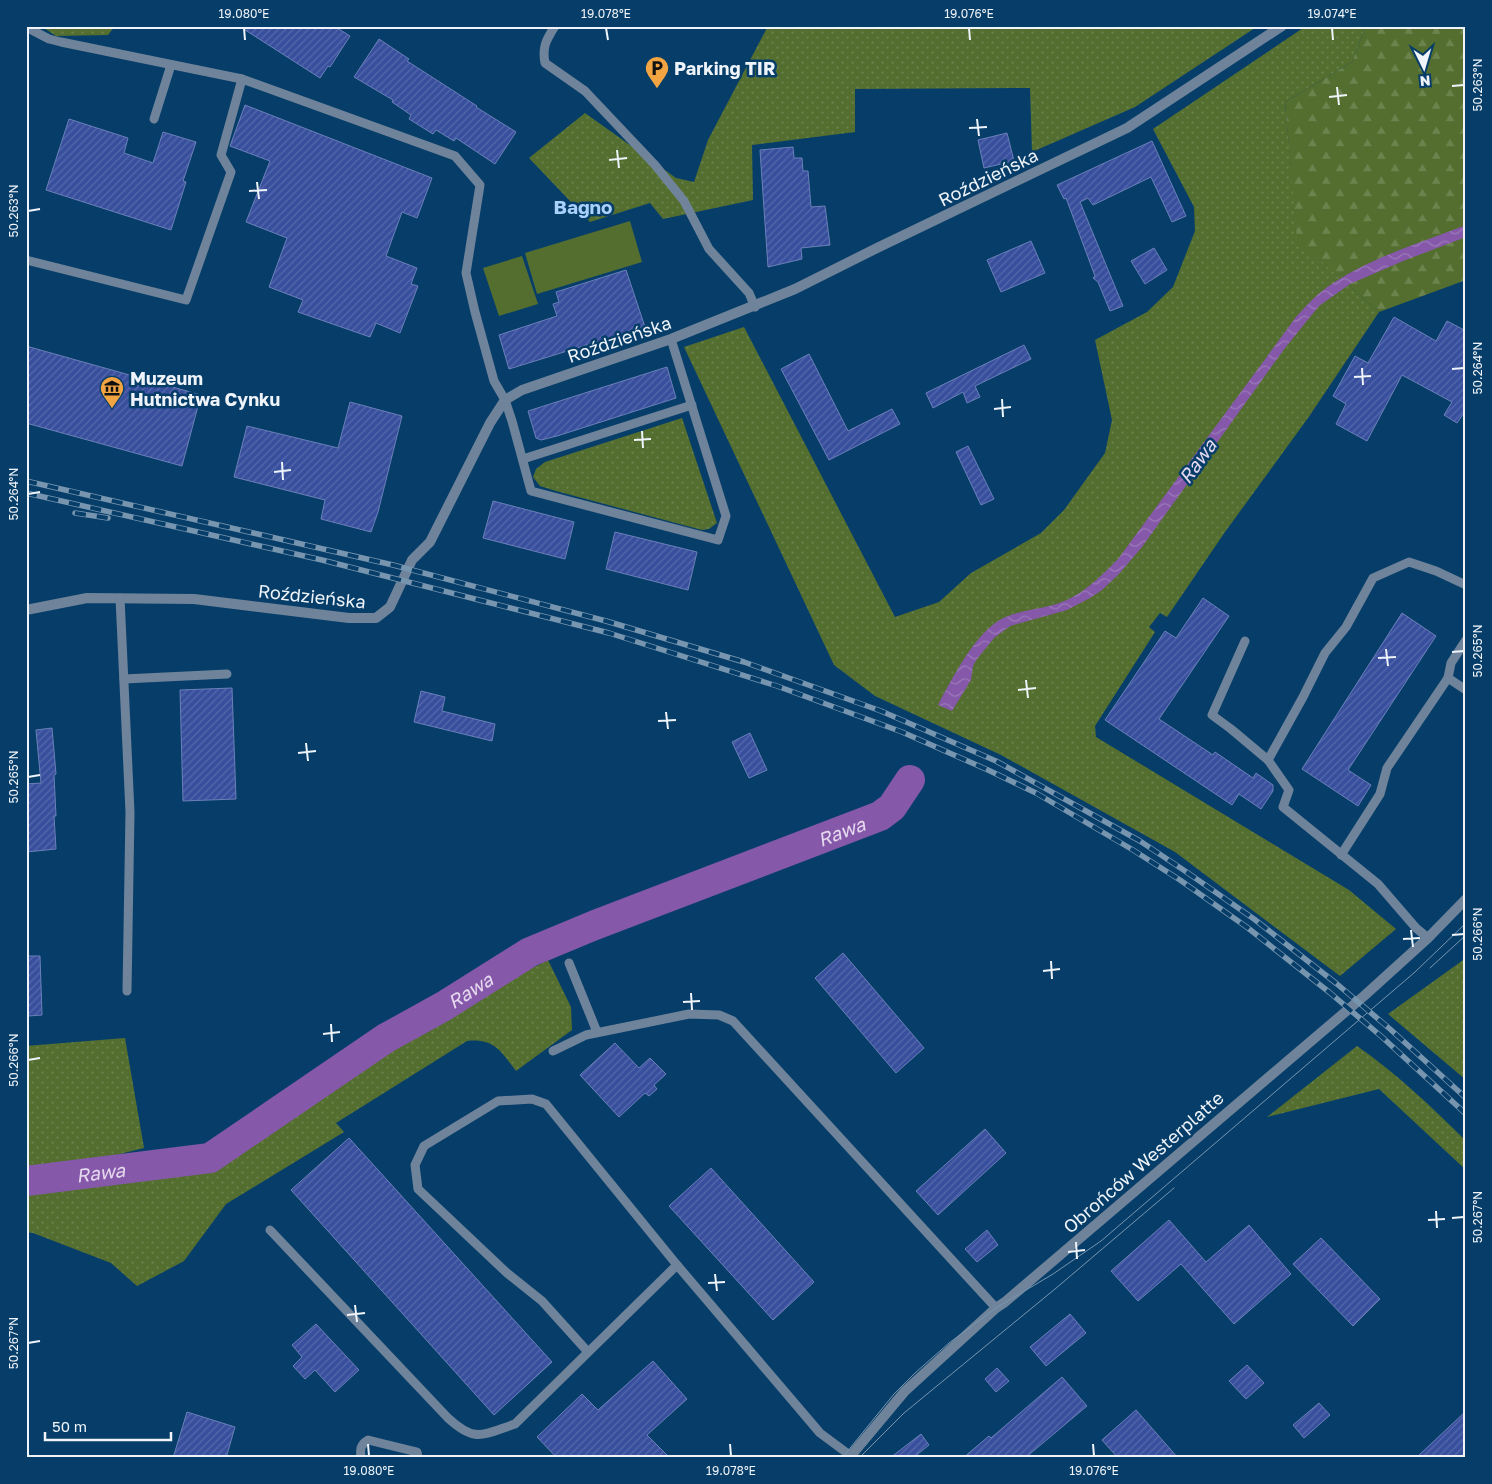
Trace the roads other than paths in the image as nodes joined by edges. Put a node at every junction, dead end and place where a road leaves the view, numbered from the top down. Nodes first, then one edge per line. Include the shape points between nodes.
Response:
1 (26, 26) edge
2 (555, 26) edge
3 (1282, 26) edge
4 (171, 65) junction
5 (242, 79) junction
6 (154, 119) dead end
7 (26, 260) edge
8 (755, 306) junction
9 (671, 339) junction
10 (505, 400) junction
11 (692, 405) junction
12 (523, 459) junction
13 (1466, 585) edge
14 (120, 598) junction
15 (26, 610) edge
16 (1466, 640) edge
17 (1245, 641) dead end
18 (227, 674) dead end
19 (1448, 678) junction
20 (124, 679) junction
21 (1466, 690) edge
22 (1268, 760) junction
23 (1341, 855) junction
24 (1466, 899) edge
25 (1428, 938) junction
26 (569, 963) dead end
27 (127, 991) dead end
28 (597, 1032) junction
29 (554, 1051) dead end
30 (270, 1230) dead end
31 (677, 1265) junction
32 (996, 1308) junction
33 (588, 1352) junction
34 (850, 1457) edge
35 (361, 1458) edge
36 (418, 1458) edge

1 - 4 lane via 49,39
2 - 8 lane via 543,51 545,63 585,91 655,165 684,201 709,249 749,293
3 - 8 street, Roździeńska via 1127,128
4 - 5 lane
4 - 6 lane
5 - 7 lane via 221,155 231,172 186,300
5 - 10 lane via 455,156 480,185 466,273 494,381
8 - 9 street, Roździeńska
9 - 10 street, Roździeńska via 522,390
9 - 11 lane
10 - 12 lane
10 - 14 street, Roździeńska via 490,423 430,542 412,560 390,607 376,618 349,618 194,599
11 - 12 lane
11 - 12 lane via 726,516 718,540 531,491
13 - 22 lane via 1409,562 1373,578 1346,627 1325,652
14 - 15 street, Roździeńska via 87,598
14 - 20 lane
16 - 19 lane via 1451,663
17 - 22 lane via 1212,715
18 - 20 lane
19 - 21 lane
19 - 23 lane via 1387,768 1380,794
20 - 27 lane via 130,812
22 - 23 lane via 1289,790 1283,807
23 - 25 lane via 1378,884
24 - 25 street, Obrońców Westerplatte
25 - 32 street, Obrońców Westerplatte
26 - 28 lane
28 - 29 lane
28 - 32 lane via 689,1014 719,1015 733,1021
30 - 33 lane via 448,1418 472,1435 515,1424
31 - 33 lane
31 - 33 lane via 546,1104 532,1100 498,1101 424,1146 415,1165 418,1189 542,1302
31 - 34 lane via 820,1433
32 - 34 street, Obrońców Westerplatte via 905,1391
35 - 36 lane via 360,1449 368,1440 417,1452

